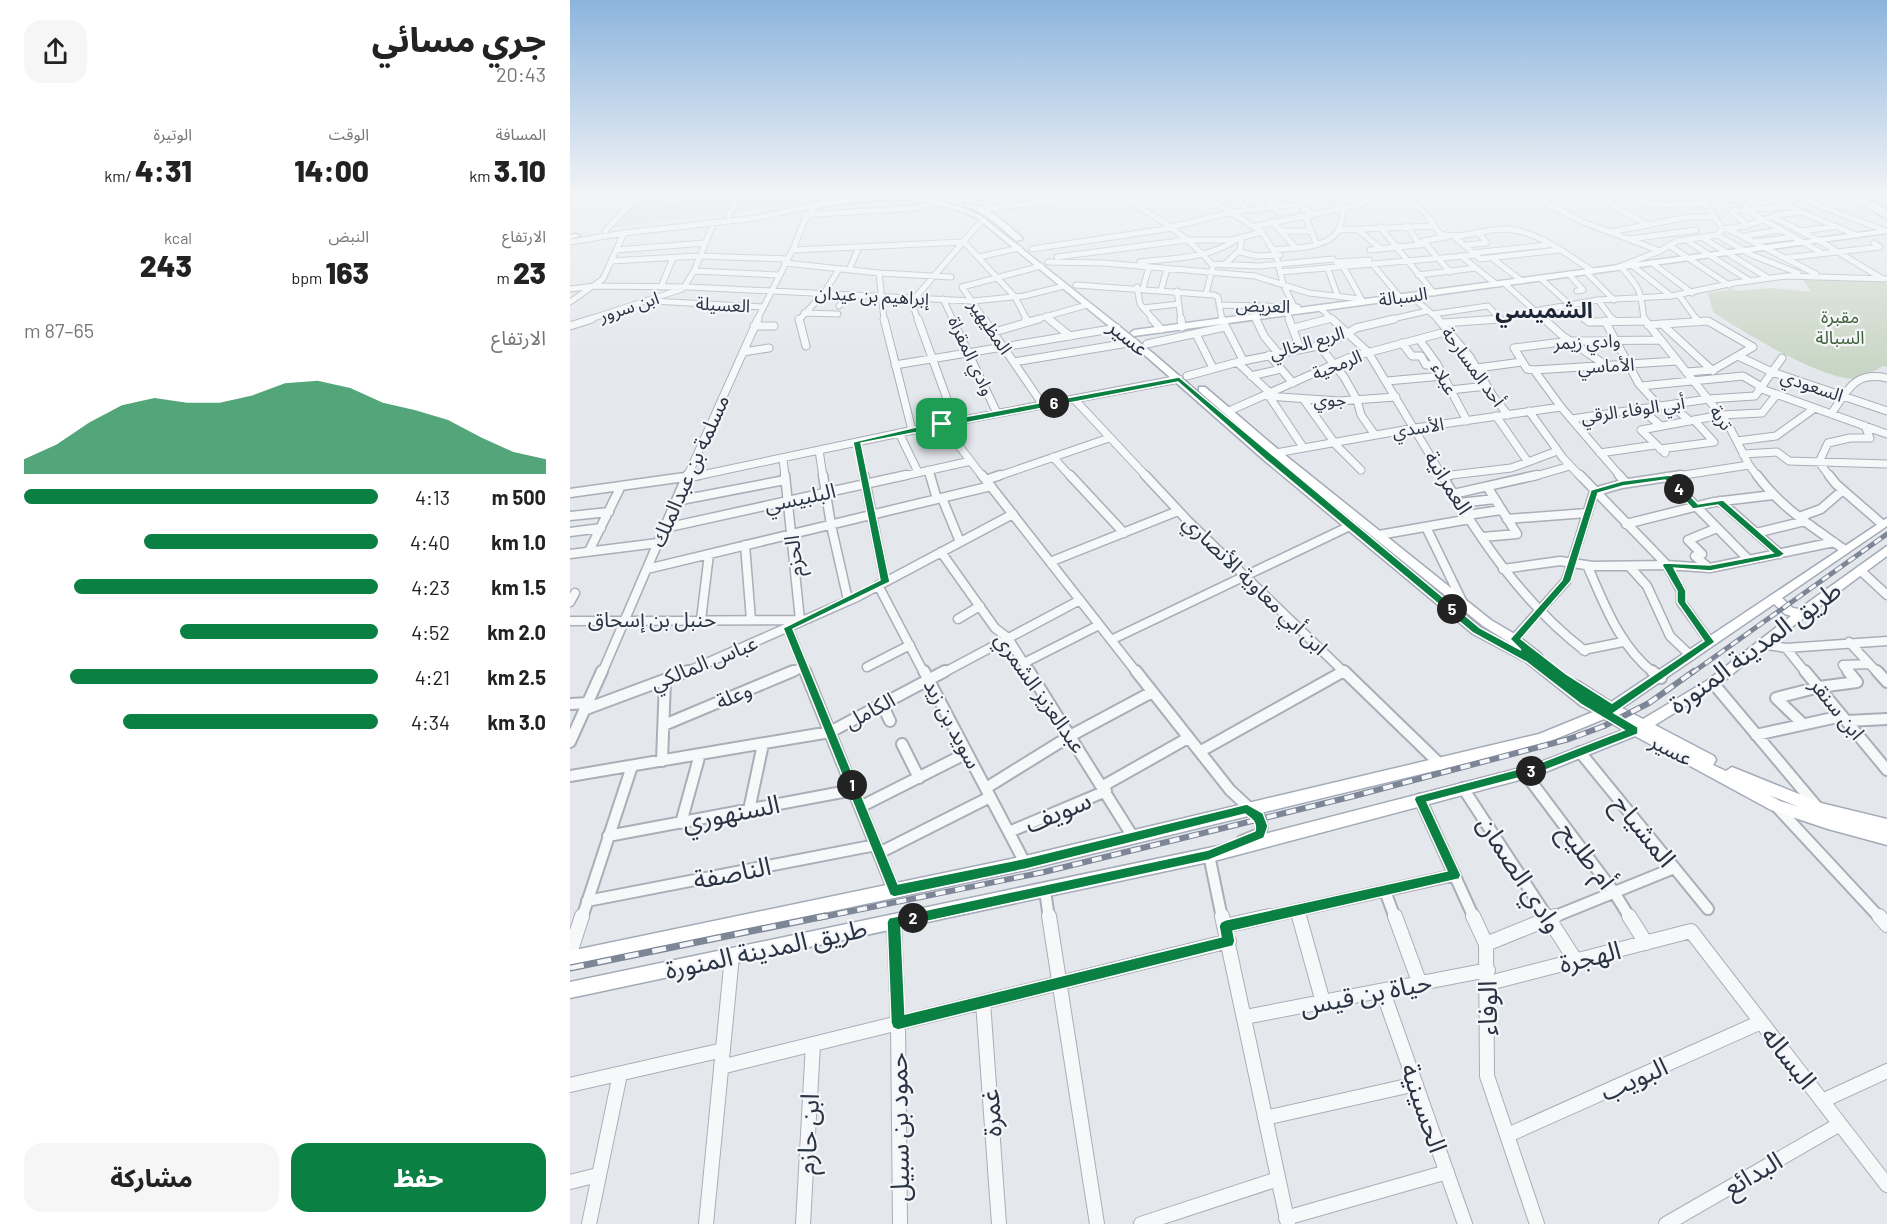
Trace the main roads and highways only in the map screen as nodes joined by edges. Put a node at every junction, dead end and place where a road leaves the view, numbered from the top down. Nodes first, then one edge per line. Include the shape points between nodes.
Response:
1 (1026, 252) edge
2 (1035, 252) edge
3 (1731, 252) edge
4 (1044, 262) junction
5 (1070, 285) junction
6 (1134, 337) junction
7 (1188, 380) junction
8 (1885, 523) edge
9 (1886, 552) edge
10 (1775, 598) junction
11 (1802, 614) junction
12 (1609, 711) junction
13 (1638, 727) junction
14 (1887, 825) edge
15 (1887, 838) edge
16 (570, 959) edge
17 (570, 990) edge

1 - 4 main road, عسير
2 - 4 main road
3 - 6 main road, السبالة via 1291,309 1223,324 1161,329
4 - 5 main road, عسير
5 - 6 main road
5 - 6 main road, عسير via 1087,305
6 - 7 main road, عسير
6 - 7 main road
7 - 12 main road, عسير via 1487,623 1515,639
7 - 12 main road, عسير via 1269,459 1477,630 1530,659 1586,702
8 - 10 main road, طريق المدينة المنورة via 1840,546
9 - 11 main road, طريق المدينة المنورة
10 - 11 main road via 1789,611
10 - 12 main road, طريق المدينة المنورة
11 - 13 main road, طريق المدينة المنورة via 1713,683
12 - 13 main road, عسير
12 - 16 main road, طريق المدينة المنورة via 1541,739 1441,765 1026,863
13 - 14 main road, عسير via 1819,809
13 - 15 main road, عسير via 1776,806
13 - 17 main road, طريق المدينة المنورة via 1524,772 1209,855

